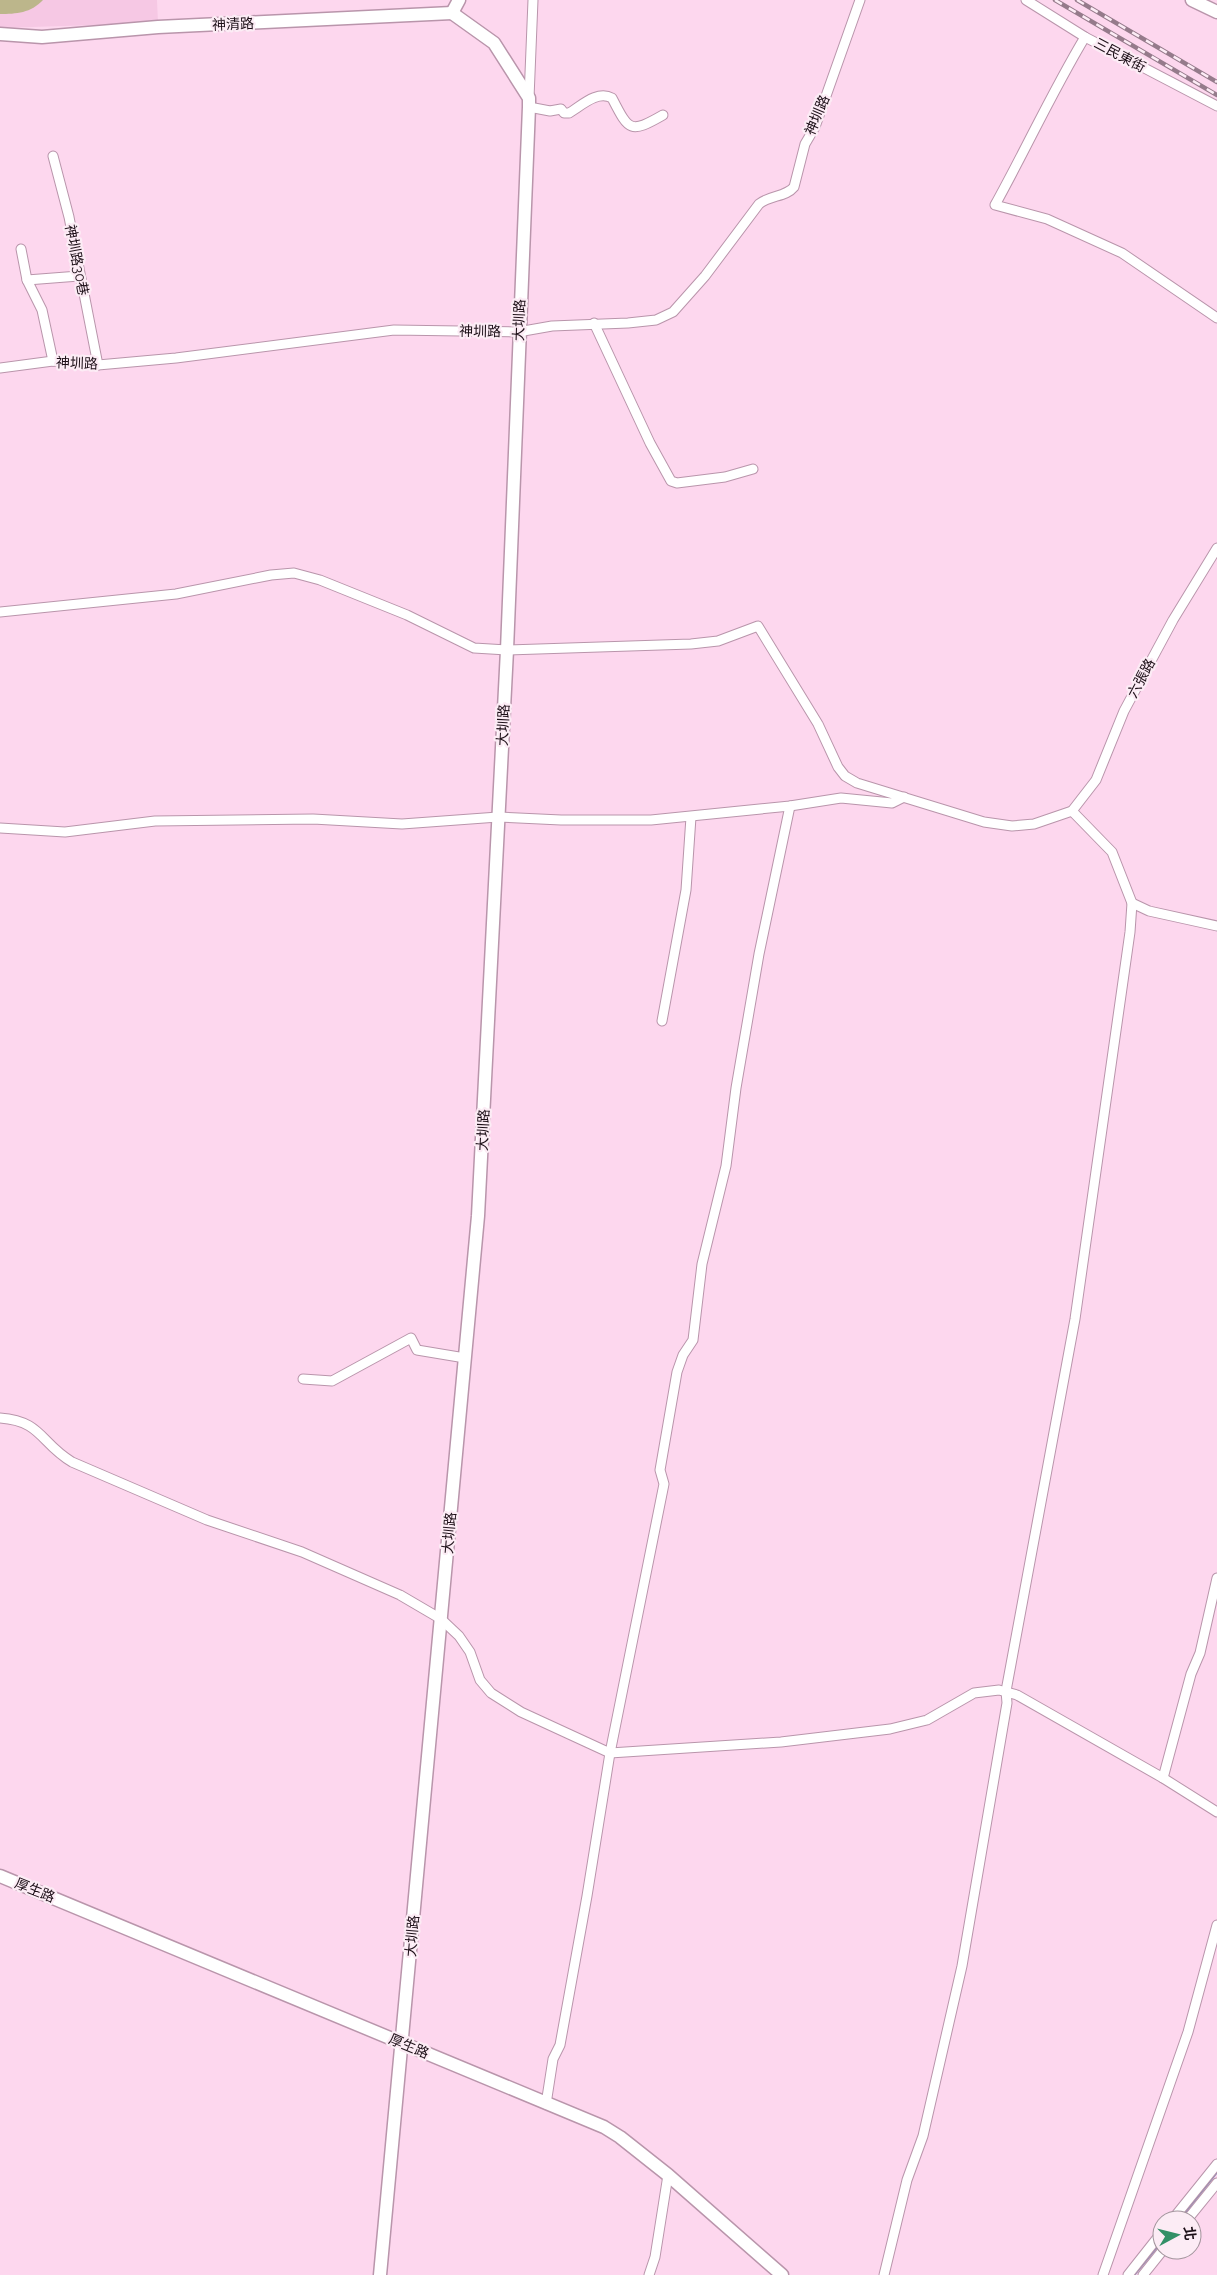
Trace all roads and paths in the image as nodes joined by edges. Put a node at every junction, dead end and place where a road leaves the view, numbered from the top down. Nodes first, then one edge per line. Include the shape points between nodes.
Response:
1 (459, 0) edge
2 (533, 0) edge
3 (860, 0) edge
4 (1026, 0) edge
5 (1192, 0) edge
6 (452, 12) junction
7 (1217, 12) edge
8 (0, 34) edge
9 (1085, 37) junction
10 (529, 102) junction
11 (1217, 106) edge
12 (663, 115) dead end
13 (53, 156) dead end
14 (21, 249) dead end
15 (79, 276) junction
16 (27, 280) junction
17 (1217, 318) edge
18 (594, 323) junction
19 (518, 332) junction
20 (53, 361) junction
21 (98, 365) junction
22 (0, 368) edge
23 (752, 469) dead end
24 (1217, 548) edge
25 (1214, 560) edge
26 (0, 612) edge
27 (507, 650) junction
28 (904, 797) junction
29 (790, 806) junction
30 (1072, 811) junction
31 (498, 817) junction
32 (691, 817) junction
33 (0, 828) edge
34 (1132, 903) junction
35 (1217, 926) edge
36 (662, 1021) dead end
37 (465, 1358) junction
38 (303, 1379) dead end
39 (0, 1418) edge
40 (1217, 1578) edge
41 (441, 1619) junction
42 (1006, 1691) junction
43 (610, 1753) junction
44 (1163, 1778) junction
45 (1217, 1812) edge
46 (0, 1876) edge
47 (1217, 1925) edge
48 (402, 2042) junction
49 (546, 2104) junction
50 (1217, 2164) edge
51 (668, 2175) junction
52 (1217, 2183) edge
53 (1180, 2210) edge
54 (1195, 2210) edge
55 (1152, 2245) edge
56 (1155, 2260) edge
57 (380, 2275) edge
58 (649, 2275) edge
59 (782, 2275) edge
60 (884, 2275) edge
61 (1103, 2275) edge
62 (1128, 2275) edge
63 (1143, 2275) edge

1 - 6 street
2 - 10 street
3 - 18 street, 神圳路 via 805,144 792,190 767,198 755,209 710,269 668,315 639,322
4 - 9 street, 三民東街
5 - 7 street
6 - 8 street, 神清路 via 158,27 42,37
6 - 10 street via 494,43
9 - 11 street, 三民東街
9 - 17 street via 1053,90 995,205 1047,219 1122,253
10 - 12 street via 550,111 560,109 568,113 603,95 612,98 624,120 632,126 642,127
10 - 19 street, 大圳路
13 - 15 street, 神圳路30巷 via 69,217
14 - 16 street
15 - 16 street
15 - 21 street, 神圳路30巷
16 - 20 street via 42,310
18 - 19 street, 神圳路
18 - 23 street via 671,481 725,477
19 - 21 street, 神圳路 via 394,330
19 - 27 street, 大圳路
20 - 21 street, 神圳路
20 - 22 street, 神圳路
24 - 25 street, 六張路
25 - 30 street, 六張路 via 1173,620 1124,710 1096,780
26 - 27 street via 176,594 294,573 410,616 474,648
27 - 28 street via 718,641 758,626 818,724 845,776
27 - 31 street, 大圳路
28 - 29 street via 892,803 841,798
28 - 30 street via 984,822 1012,826 1034,824
29 - 32 street
29 - 43 street via 759,954 728,1156 702,1264 693,1340 677,1372 660,1470 664,1484
30 - 34 street via 1112,852
31 - 32 street via 561,820
31 - 33 street via 402,824 313,819 155,821 65,832
31 - 37 street, 大圳路 via 478,1216
32 - 36 street via 686,890
34 - 35 street via 1149,912
34 - 42 street via 1075,1319
37 - 38 street via 417,1350 410,1338 332,1382
37 - 41 street, 大圳路
39 - 41 street via 29,1424 72,1462 207,1520 302,1552 400,1595
40 - 44 street via 1200,1653 1191,1674
41 - 43 street via 463,1641 480,1680 491,1693 521,1712
41 - 48 street, 大圳路
42 - 43 street via 974,1693 927,1720 890,1728 782,1742
42 - 44 street
42 - 60 street via 1007,1703 962,1966 923,2136 907,2180
43 - 49 street via 587,1896
44 - 45 street
46 - 48 street, 厚生路
47 - 61 street via 1188,2032
48 - 49 street, 厚生路
48 - 57 street, 大圳路
49 - 51 street, 厚生路 via 620,2136
50 - 53 street
51 - 58 street via 655,2257
51 - 59 street, 厚生路
52 - 54 street
55 - 62 street
56 - 63 street

